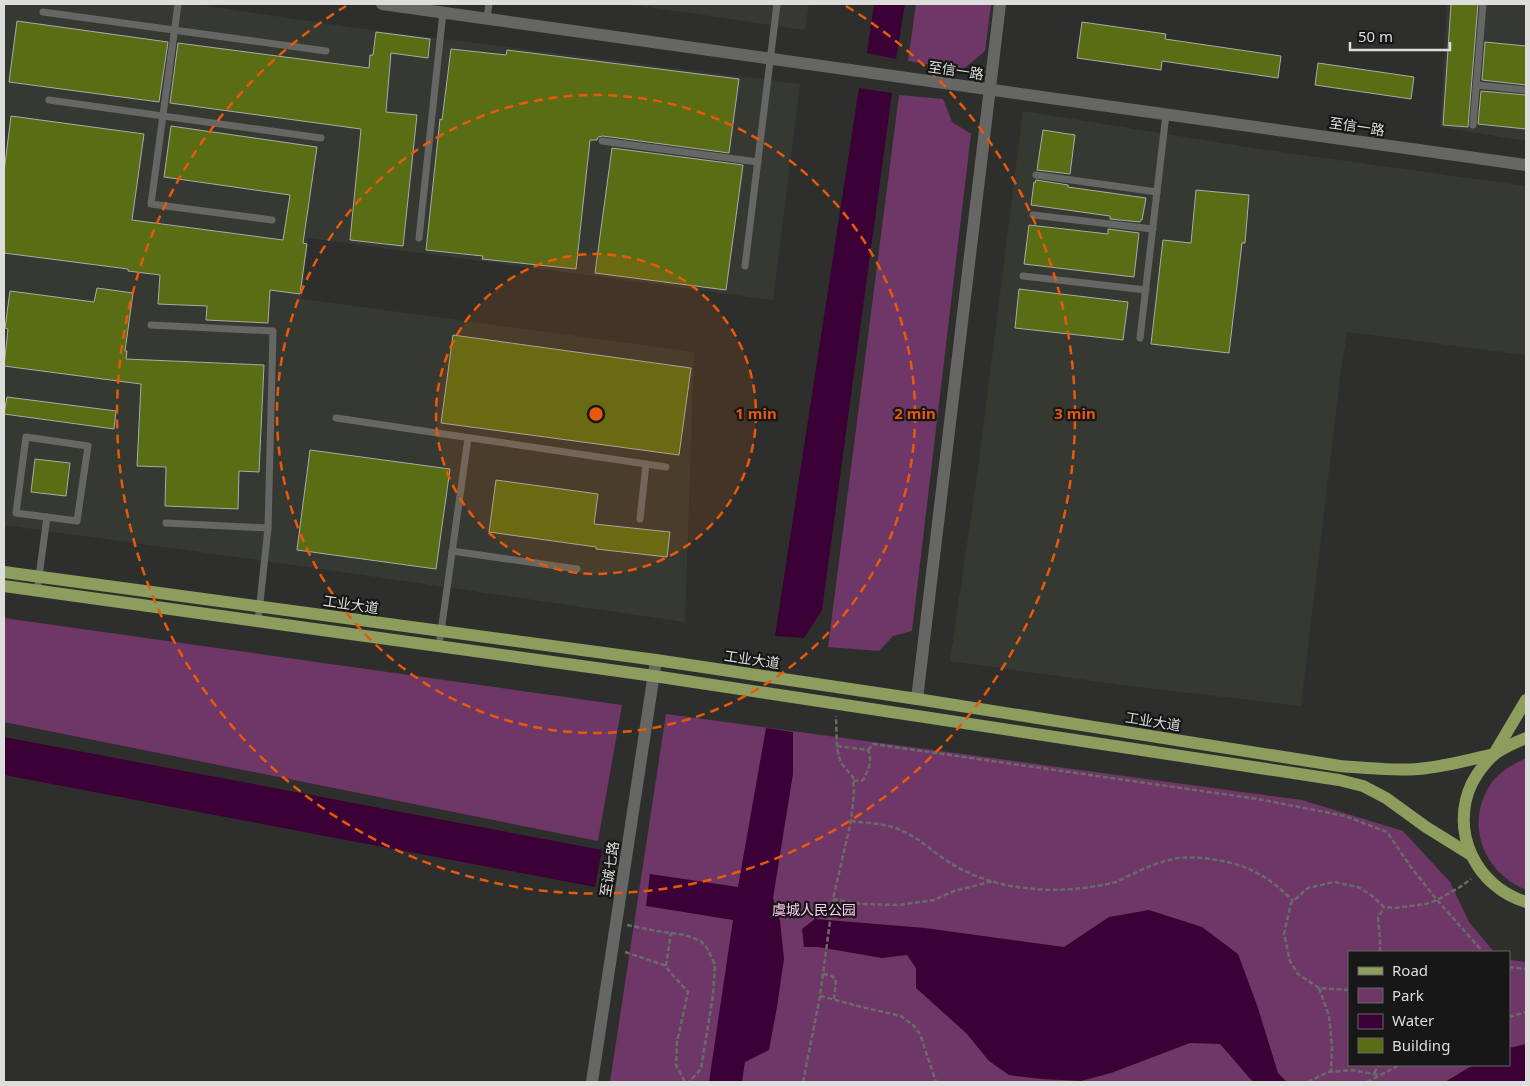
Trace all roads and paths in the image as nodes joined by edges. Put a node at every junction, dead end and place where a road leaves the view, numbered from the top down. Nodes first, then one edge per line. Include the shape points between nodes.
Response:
1 (178, 4) edge
2 (382, 4) edge
3 (489, 4) edge
4 (778, 4) edge
5 (1000, 4) edge
6 (1483, 4) edge
7 (44, 12) dead end
8 (443, 12) junction
9 (487, 18) junction
10 (174, 30) junction
11 (326, 51) dead end
12 (770, 58) junction
13 (1477, 85) junction
14 (990, 90) junction
15 (1526, 90) edge
16 (49, 100) dead end
17 (1166, 114) junction
18 (163, 116) junction
19 (1474, 125) dead end
20 (321, 138) dead end
21 (602, 141) dead end
22 (758, 162) junction
23 (1526, 165) edge
24 (1036, 175) dead end
25 (1157, 192) junction
26 (1033, 215) dead end
27 (272, 220) dead end
28 (1153, 229) junction
29 (419, 238) dead end
30 (745, 266) dead end
31 (1023, 276) dead end
32 (1146, 290) junction
33 (151, 324) dead end
34 (1140, 338) dead end
35 (336, 418) dead end
36 (468, 438) junction
37 (646, 464) junction
38 (666, 467) dead end
39 (47, 517) junction
40 (640, 519) dead end
41 (166, 523) dead end
42 (268, 528) junction
43 (452, 551) junction
44 (577, 569) dead end
45 (4, 572) edge
46 (39, 577) junction
47 (4, 586) edge
48 (37, 591) junction
49 (260, 607) junction
50 (258, 621) junction
51 (441, 631) junction
52 (439, 646) junction
53 (656, 660) junction
54 (654, 676) junction
55 (918, 699) junction
56 (1526, 700) edge
57 (836, 703) junction
58 (1526, 738) edge
59 (837, 746) junction
60 (868, 750) junction
61 (1494, 754) junction
62 (853, 781) junction
63 (851, 820) junction
64 (1471, 855) junction
65 (1481, 871) junction
66 (993, 880) junction
67 (833, 899) junction
68 (1437, 900) junction
69 (1293, 901) junction
70 (1526, 902) edge
71 (1384, 907) junction
72 (616, 923) junction
73 (671, 933) junction
74 (612, 948) junction
75 (1380, 951) edge
76 (1482, 951) edge
77 (666, 967) junction
78 (1510, 967) edge
79 (1526, 969) edge
80 (823, 974) junction
81 (1319, 988) junction
82 (1348, 990) edge
83 (820, 996) junction
84 (834, 999) junction
85 (1526, 1012) edge
86 (1510, 1017) edge
87 (1378, 1066) edge
88 (1398, 1066) edge
89 (1331, 1071) junction
90 (1374, 1073) junction
91 (1379, 1075) junction
92 (592, 1082) edge
93 (685, 1082) edge
94 (689, 1082) edge
95 (803, 1082) edge
96 (936, 1082) edge
97 (1308, 1082) edge
98 (1367, 1082) edge

1 - 10 lane
2 - 8 street, 至信一路
3 - 9 lane
4 - 12 lane
5 - 14 street
6 - 13 lane
7 - 10 lane
8 - 9 street, 至信一路
8 - 29 lane
9 - 12 street, 至信一路
10 - 11 lane
10 - 18 lane
12 - 14 street, 至信一路
12 - 22 lane
13 - 15 lane
13 - 19 lane
14 - 17 street, 至信一路
14 - 55 street
16 - 18 lane
17 - 23 street, 至信一路
17 - 25 lane
18 - 20 lane
18 - 27 lane via 151,204
21 - 22 lane
22 - 30 lane
24 - 25 lane
25 - 28 lane
26 - 28 lane
28 - 32 lane
31 - 32 lane
32 - 34 lane
33 - 42 lane via 273,330
35 - 36 lane
36 - 37 lane
36 - 43 lane
37 - 38 lane
37 - 40 lane
39 - 39 lane via 77,521 88,446 26,437 16,513
39 - 46 lane
41 - 42 lane
42 - 49 lane
43 - 44 lane
43 - 51 lane
45 - 46 main road, 工业大道
46 - 48 lane
46 - 49 main road, 工业大道
47 - 48 main road
48 - 50 main road
49 - 50 lane
49 - 51 main road, 工业大道
50 - 52 main road
51 - 52 lane
51 - 53 main road, 工业大道
52 - 54 main road
53 - 54 street, 至诚七路
53 - 55 main road, 工业大道
54 - 57 main road
54 - 72 street, 至诚七路
55 - 61 main road, 工业大道 via 1340,766 1419,769
56 - 61 main road
57 - 59 path
57 - 64 main road via 1339,780 1363,786 1386,798
58 - 61 main road
59 - 60 path
59 - 62 path via 841,763
60 - 62 path via 868,772 863,780
60 - 68 path via 872,744 891,746 1258,799 1345,816 1387,832
61 - 64 main road via 1475,778 1466,802 1464,829
62 - 63 path
63 - 66 path via 892,827 916,838 957,867
63 - 67 path
64 - 65 main road
65 - 68 path
65 - 70 main road via 1506,894
66 - 67 path via 934,900 899,905 860,904
66 - 69 path via 1024,888 1071,889 1118,881 1171,859 1198,858 1230,863 1257,872
67 - 80 path
68 - 71 path via 1426,904
68 - 76 path
69 - 71 path via 1308,888 1334,882 1358,887
69 - 81 path via 1284,934 1290,961 1298,974
71 - 75 path via 1378,918
72 - 73 path
72 - 74 street, 至诚七路
73 - 77 path
73 - 94 path via 685,934 701,941 714,965 701,1069
74 - 77 path
74 - 92 street, 至诚七路
77 - 93 path via 688,992 677,1042 676,1065
78 - 79 path
80 - 83 path
80 - 84 path via 836,979
81 - 82 path
81 - 89 path via 1330,1016
83 - 84 path
83 - 95 path
84 - 96 path via 901,1016 913,1025 920,1034
85 - 86 path
87 - 90 path
88 - 91 path
89 - 90 path
89 - 97 path
90 - 91 path
91 - 98 path

